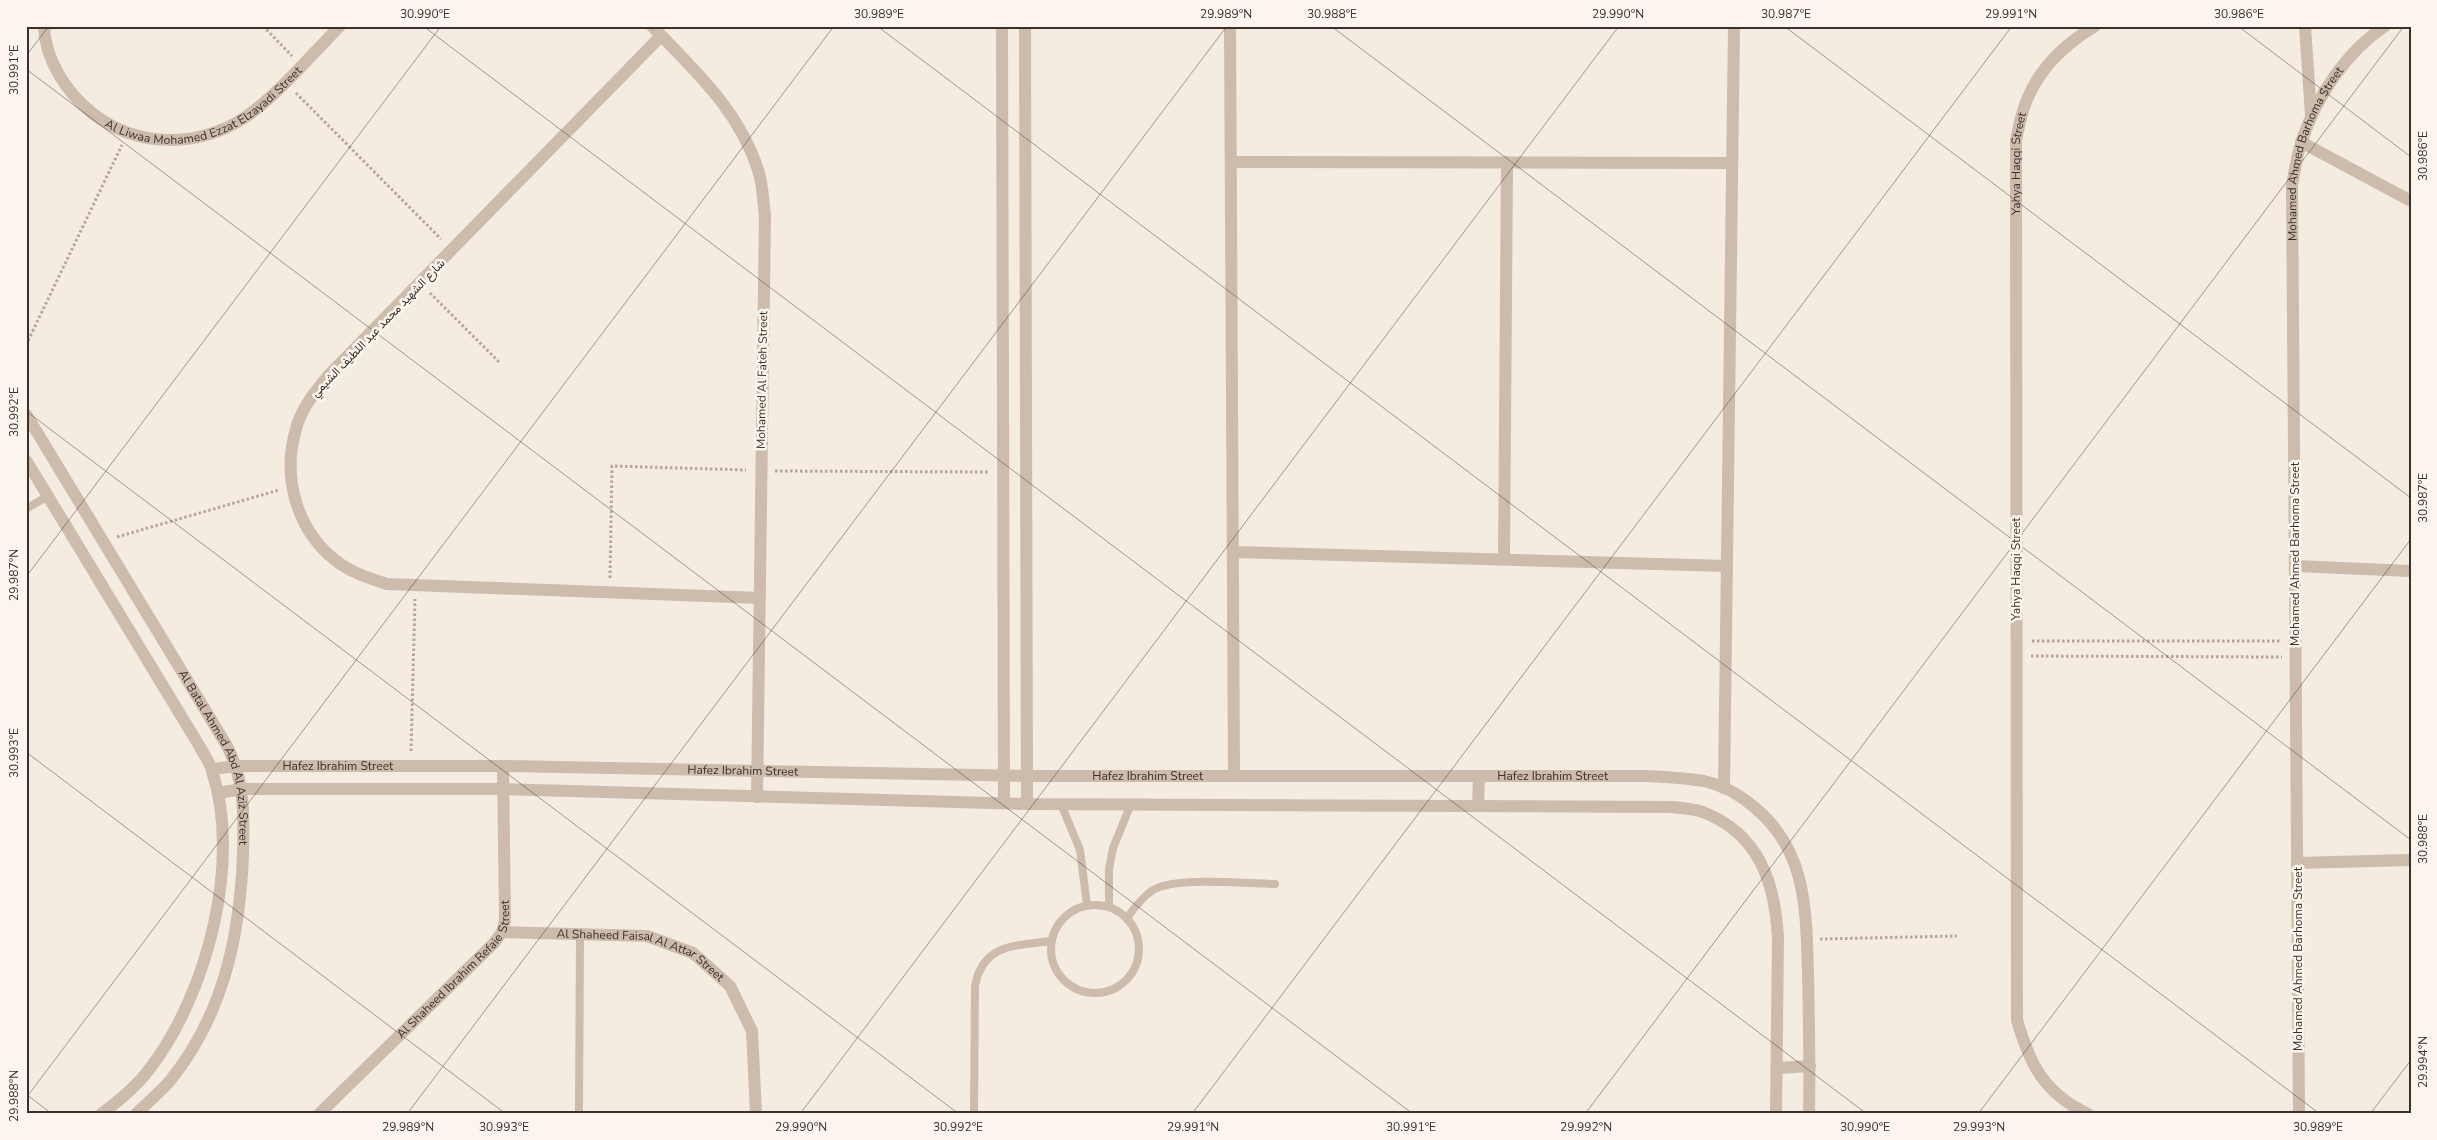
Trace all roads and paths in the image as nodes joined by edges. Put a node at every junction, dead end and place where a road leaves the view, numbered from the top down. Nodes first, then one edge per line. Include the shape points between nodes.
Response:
1 (44, 26) edge
2 (263, 26) edge
3 (340, 26) edge
4 (652, 26) edge
5 (1002, 26) edge
6 (1024, 26) edge
7 (1230, 26) edge
8 (1734, 26) edge
9 (2096, 26) edge
10 (2305, 26) edge
11 (2385, 26) edge
12 (662, 36) junction
13 (301, 66) junction
14 (285, 82) junction
15 (2311, 114) junction
16 (127, 133) junction
17 (2301, 142) junction
18 (1231, 162) junction
19 (1507, 162) junction
20 (1730, 163) junction
21 (2411, 201) edge
22 (452, 250) junction
23 (420, 283) junction
24 (26, 345) edge
25 (500, 363) dead end
26 (26, 414) edge
27 (26, 460) edge
28 (761, 471) junction
29 (1003, 472) junction
30 (292, 486) junction
31 (48, 496) junction
32 (26, 509) edge
33 (103, 541) junction
34 (1233, 552) junction
35 (1504, 559) junction
36 (1726, 566) junction
37 (2295, 566) junction
38 (2411, 571) edge
39 (415, 587) junction
40 (609, 593) junction
41 (760, 598) junction
42 (2016, 641) junction
43 (2295, 641) junction
44 (2017, 656) junction
45 (2295, 657) junction
46 (237, 766) junction
47 (411, 766) junction
48 (503, 766) junction
49 (212, 769) junction
50 (757, 771) junction
51 (1005, 776) junction
52 (1027, 776) junction
53 (1234, 776) junction
54 (1479, 776) junction
55 (1724, 788) junction
56 (242, 789) junction
57 (502, 789) junction
58 (218, 793) junction
59 (757, 797) junction
60 (1004, 803) junction
61 (1027, 804) junction
62 (1061, 804) junction
63 (1131, 804) junction
64 (1478, 806) junction
65 (2411, 860) edge
66 (2297, 863) junction
67 (1275, 884) dead end
68 (1088, 905) junction
69 (1109, 907) junction
70 (1126, 918) junction
71 (502, 932) junction
72 (580, 935) junction
73 (1957, 936) dead end
74 (1807, 939) junction
75 (1051, 941) junction
76 (1810, 1066) junction
77 (1777, 1068) junction
78 (101, 1114) edge
79 (136, 1114) edge
80 (319, 1114) edge
81 (579, 1114) edge
82 (756, 1114) edge
83 (974, 1114) edge
84 (1776, 1114) edge
85 (1809, 1114) edge
86 (2088, 1114) edge
87 (2299, 1114) edge

1 - 16 street, Al Liwaa Mohamed Ezzat Elzayadi Street via 51,58 81,104 102,121
2 - 13 path
3 - 13 street, Al Liwaa Mohamed Ezzat Elzayadi Street
4 - 12 street, Mohamed Al Fateh Street
5 - 29 street
6 - 52 street
7 - 18 street
8 - 20 street
9 - 42 street, Yahya Haqqi Street via 2072,40 2045,68 2026,102 2016,140
10 - 15 street
11 - 15 street, Mohamed Ahmed Barhoma Street via 2373,34 2338,71
12 - 22 street, شارع الشهيد محمد عبد اللطيف الشيمي
12 - 28 street, Mohamed Al Fateh Street via 717,93 742,130 759,172 765,216
13 - 14 street, Al Liwaa Mohamed Ezzat Elzayadi Street
14 - 16 street, Al Liwaa Mohamed Ezzat Elzayadi Street via 246,117 200,137 176,141
14 - 22 path
15 - 17 street, Mohamed Ahmed Barhoma Street
16 - 24 path
17 - 21 street
17 - 37 street, Mohamed Ahmed Barhoma Street via 2292,185
18 - 19 street
18 - 34 street
19 - 20 street
19 - 35 street
20 - 36 street
22 - 23 street, شارع الشهيد محمد عبد اللطيف الشيمي
23 - 25 path
23 - 30 street, شارع الشهيد محمد عبد اللطيف الشيمي via 309,400 296,427 290,457
26 - 33 street, Al Batal Ahmed Abd Al Aziz Street
27 - 31 street, Al Batal Ahmed Abd Al Aziz Street
28 - 29 path
28 - 40 path via 612,466
28 - 41 street, Mohamed Al Fateh Street
29 - 51 street
30 - 33 path
30 - 39 street, شارع الشهيد محمد عبد اللطيف الشيمي via 300,514 315,539 335,560 359,575 387,584
31 - 32 lane
31 - 49 street, Al Batal Ahmed Abd Al Aziz Street
33 - 46 street, Al Batal Ahmed Abd Al Aziz Street
34 - 35 street
34 - 53 street
35 - 36 street
36 - 55 street
37 - 38 street
37 - 43 street, Mohamed Ahmed Barhoma Street
39 - 40 street, شارع الشهيد محمد عبد اللطيف الشيمي
39 - 47 path
40 - 41 street, شارع الشهيد محمد عبد اللطيف الشيمي
41 - 50 street, Mohamed Al Fateh Street
42 - 43 path
42 - 44 street, Yahya Haqqi Street
43 - 45 street, Mohamed Ahmed Barhoma Street
44 - 45 path
44 - 86 street, Yahya Haqqi Street via 2017,1020 2027,1053 2044,1082 2070,1105
45 - 66 street, Mohamed Ahmed Barhoma Street
46 - 47 street, Hafez Ibrahim Street
46 - 49 street, Hafez Ibrahim Street
46 - 56 street, Al Batal Ahmed Abd Al Aziz Street
47 - 48 street, Hafez Ibrahim Street
48 - 50 street, Hafez Ibrahim Street
48 - 57 street, Al Shaheed Ibrahim Refaie Street
49 - 58 street, Al Batal Ahmed Abd Al Aziz Street
50 - 51 street, Hafez Ibrahim Street
50 - 59 street, Mohamed Al Fateh Street
51 - 52 street, Hafez Ibrahim Street
51 - 60 street
52 - 53 street, Hafez Ibrahim Street
52 - 61 street
53 - 54 street, Hafez Ibrahim Street
54 - 55 street, Hafez Ibrahim Street via 1680,778
54 - 64 street
55 - 74 street, Hafez Ibrahim Street via 1741,796 1767,817 1787,843 1799,874
56 - 57 street, Hafez Ibrahim Street
56 - 58 street, Hafez Ibrahim Street
56 - 79 street, Al Batal Ahmed Abd Al Aziz Street via 242,894 235,942 220,991 198,1037 168,1082
57 - 59 street, Hafez Ibrahim Street
57 - 71 street, Al Shaheed Ibrahim Refaie Street via 505,920
58 - 78 street, Al Batal Ahmed Abd Al Aziz Street via 222,834 219,891 206,956 192,995 174,1032 150,1069 120,1100
59 - 60 street, Hafez Ibrahim Street
60 - 61 street, Hafez Ibrahim Street
61 - 62 street, Hafez Ibrahim Street
62 - 63 street, Hafez Ibrahim Street
62 - 68 lane via 1080,850
63 - 64 street, Hafez Ibrahim Street
63 - 69 lane via 1113,848
64 - 77 street, Hafez Ibrahim Street via 1672,807 1701,811 1734,829 1762,862 1777,911
65 - 66 street
66 - 87 street, Mohamed Ahmed Barhoma Street
67 - 70 lane via 1172,883 1148,893
68 - 69 lane
68 - 75 lane via 1068,914 1054,930
69 - 70 lane
70 - 75 lane via 1137,937 1135,968 1121,984 1102,993 1081,992 1062,980 1052,962
71 - 72 street, Al Shaheed Faisal Al Attar Street
71 - 80 street, Al Shaheed Ibrahim Refaie Street
72 - 81 lane
72 - 82 street, Al Shaheed Faisal Al Attar Street via 647,936 693,953 730,986 752,1031
73 - 74 path
74 - 76 street, Hafez Ibrahim Street
75 - 83 lane via 1004,947 994,953 980,970 975,986
76 - 77 street
76 - 85 street, Hafez Ibrahim Street
77 - 84 street, Hafez Ibrahim Street

